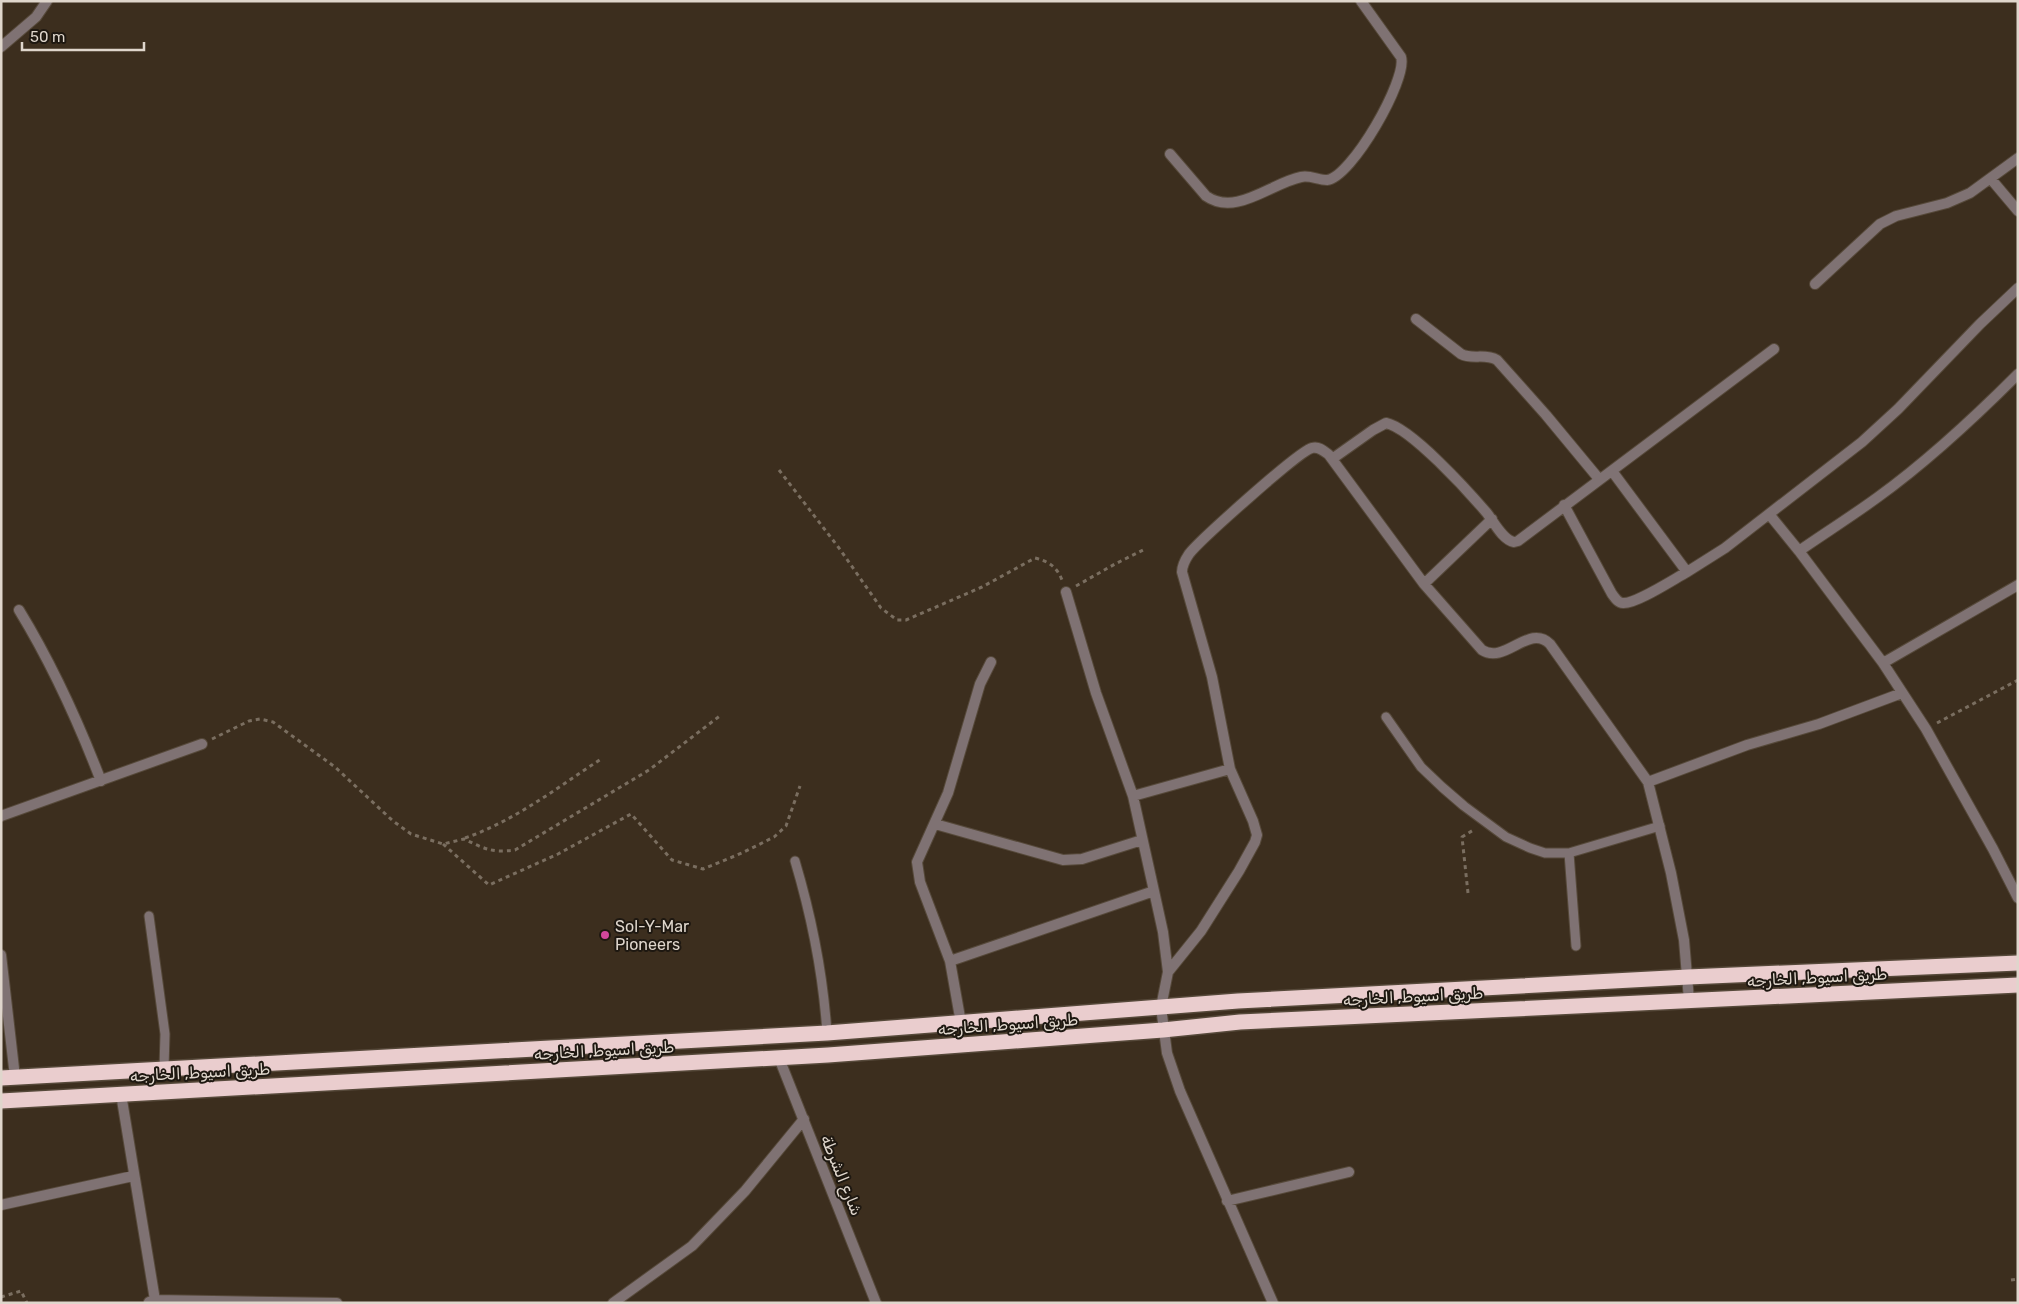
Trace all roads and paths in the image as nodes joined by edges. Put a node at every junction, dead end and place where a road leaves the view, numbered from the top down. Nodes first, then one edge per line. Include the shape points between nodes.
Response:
1 (47, 1) edge
2 (1361, 1) edge
3 (1, 47) edge
4 (1170, 154) dead end
5 (2018, 158) edge
6 (1991, 179) junction
7 (2018, 210) edge
8 (1816, 284) dead end
9 (2018, 288) edge
10 (1416, 319) dead end
11 (1774, 349) dead end
12 (2018, 374) edge
13 (1332, 459) junction
14 (779, 470) dead end
15 (1612, 471) junction
16 (1599, 479) junction
17 (1564, 505) junction
18 (1769, 514) junction
19 (1492, 519) junction
20 (1145, 550) dead end
21 (1799, 551) junction
22 (1687, 572) junction
23 (1424, 584) junction
24 (2018, 585) edge
25 (1066, 592) junction
26 (19, 610) dead end
27 (991, 662) dead end
28 (1883, 663) junction
29 (2018, 680) edge
30 (1902, 693) junction
31 (721, 715) dead end
32 (1386, 717) dead end
33 (1926, 729) junction
34 (202, 744) joint
35 (601, 759) dead end
36 (1230, 769) junction
37 (101, 781) junction
38 (1648, 782) junction
39 (800, 786) dead end
40 (1133, 796) junction
41 (1, 816) edge
42 (1485, 822) junction
43 (935, 824) junction
44 (1660, 826) junction
45 (464, 839) junction
46 (1142, 840) junction
47 (443, 844) junction
48 (1569, 852) junction
49 (794, 861) dead end
50 (1154, 891) junction
51 (1468, 893) dead end
52 (2018, 898) edge
53 (149, 916) dead end
54 (1576, 946) dead end
55 (1, 955) edge
56 (950, 961) junction
57 (2018, 964) edge
58 (1168, 972) junction
59 (1688, 978) junction
60 (2018, 986) edge
61 (1689, 1000) junction
62 (1161, 1007) junction
63 (961, 1023) junction
64 (1163, 1030) junction
65 (827, 1033) junction
66 (499, 1050) junction
67 (828, 1055) junction
68 (779, 1058) junction
69 (164, 1068) junction
70 (500, 1073) junction
71 (8, 1078) edge
72 (121, 1094) junction
73 (1, 1101) edge
74 (804, 1119) junction
75 (1349, 1172) dead end
76 (134, 1176) junction
77 (1227, 1201) junction
78 (1, 1205) edge
79 (2018, 1279) edge
80 (2011, 1280) dead end
81 (1, 1297) edge
82 (152, 1301) edge
83 (27, 1303) edge
84 (337, 1303) edge
85 (613, 1303) edge
86 (876, 1303) edge
87 (1273, 1303) edge

1 - 3 street via 36,17
2 - 4 street via 1397,50 1402,66 1392,93 1355,157 1342,173 1332,180 1301,177 1227,204 1206,196
5 - 6 street
6 - 7 street
6 - 8 street via 1947,203 1896,216 1880,224
9 - 18 street via 1862,442
10 - 16 street via 1461,354 1497,360
11 - 15 street
12 - 21 street via 1917,466
13 - 19 street via 1389,423 1426,451
13 - 23 street
13 - 36 street via 1318,448 1306,450 1190,553 1182,565 1212,677
14 - 25 path via 840,548 881,608 897,620 906,620 982,587 1035,558 1049,562 1059,573
15 - 16 street
15 - 22 street
16 - 17 street
17 - 19 street via 1514,542 1507,540
17 - 22 street via 1618,602 1626,603 1645,595
18 - 21 street
18 - 22 street
19 - 23 street
20 - 25 path
21 - 28 street
23 - 38 street via 1486,653 1500,652 1531,638 1546,640
24 - 28 street
25 - 40 street via 1096,693
26 - 37 street via 72,709
27 - 43 street via 980,684 958,763
28 - 30 street
29 - 33 path
30 - 33 street
30 - 38 street
31 - 45 path via 649,770 515,850 498,852
32 - 42 lane via 1421,767
33 - 52 street
34 - 37 street
34 - 47 path via 249,721 273,722 335,767 411,834
35 - 45 path via 515,815
36 - 40 street
36 - 58 street via 1256,829 1255,842 1202,932
37 - 41 street
38 - 44 street
39 - 47 path via 786,826 774,837 703,869 672,860 632,814 558,854 489,885
40 - 46 street
42 - 48 lane via 1530,848 1545,853
42 - 51 path via 1462,837
43 - 46 street via 1063,860 1082,859
43 - 56 street via 921,851 917,870
44 - 48 lane
44 - 59 street via 1672,874
45 - 47 path
46 - 50 street
48 - 54 lane
49 - 65 lane via 809,907 821,969
50 - 56 street
50 - 58 street
53 - 69 lane via 165,1034
55 - 71 street
56 - 63 street
57 - 59 highway, طريق اسيوط, الخارجه
58 - 62 street
59 - 61 street
59 - 62 highway, طريق اسيوط, الخارجه
60 - 61 highway, طريق اسيوط, الخارجه
61 - 64 highway, طريق اسيوط, الخارجه via 1240,1022
62 - 63 highway, طريق اسيوط, الخارجه
62 - 64 street
63 - 65 highway, طريق اسيوط, الخارجه
64 - 67 highway, طريق اسيوط, الخارجه
64 - 77 street via 1180,1091
65 - 66 highway, طريق اسيوط, الخارجه
65 - 67 highway
66 - 69 highway, طريق اسيوط, الخارجه
66 - 70 highway
67 - 68 highway, طريق اسيوط, الخارجه
68 - 70 highway, طريق اسيوط, الخارجه
68 - 74 street, شارع الشرطة
69 - 71 highway, طريق اسيوط, الخارجه
70 - 72 highway, طريق اسيوط, الخارجه
72 - 73 highway, طريق اسيوط, الخارجه
72 - 76 street
74 - 85 street via 739,1198 692,1246
74 - 86 street, شارع الشرطة
75 - 77 street
76 - 78 street
76 - 82 street
77 - 87 street
79 - 80 path
81 - 83 path via 21,1291
82 - 84 street

